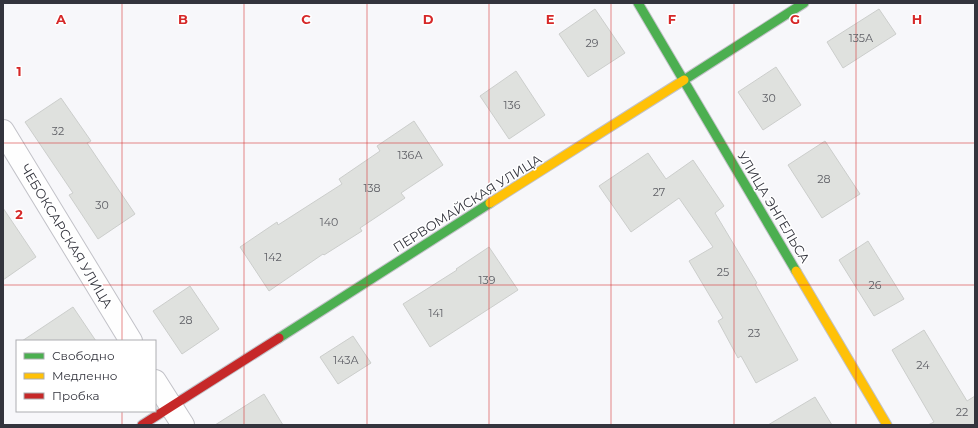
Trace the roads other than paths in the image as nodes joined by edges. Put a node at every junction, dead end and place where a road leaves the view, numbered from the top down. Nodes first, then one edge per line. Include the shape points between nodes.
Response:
1 (638, 3) edge
2 (804, 3) edge
3 (684, 81) junction
4 (3, 131) edge
5 (130, 340) edge
6 (156, 383) edge
7 (171, 407) junction
8 (142, 425) edge
9 (183, 425) edge
10 (887, 425) edge

1 - 3 street, УЛИЦА ЭНГЕЛЬСА
2 - 3 street, ПЕРВОМАЙСКАЯ УЛИЦА
3 - 7 street, ПЕРВОМАЙСКАЯ УЛИЦА
3 - 10 street, УЛИЦА ЭНГЕЛЬСА
4 - 5 street, ЧЕБОКСАРСКАЯ УЛИЦА
6 - 7 street
7 - 8 street, ПЕРВОМАЙСКАЯ УЛИЦА
7 - 9 street

